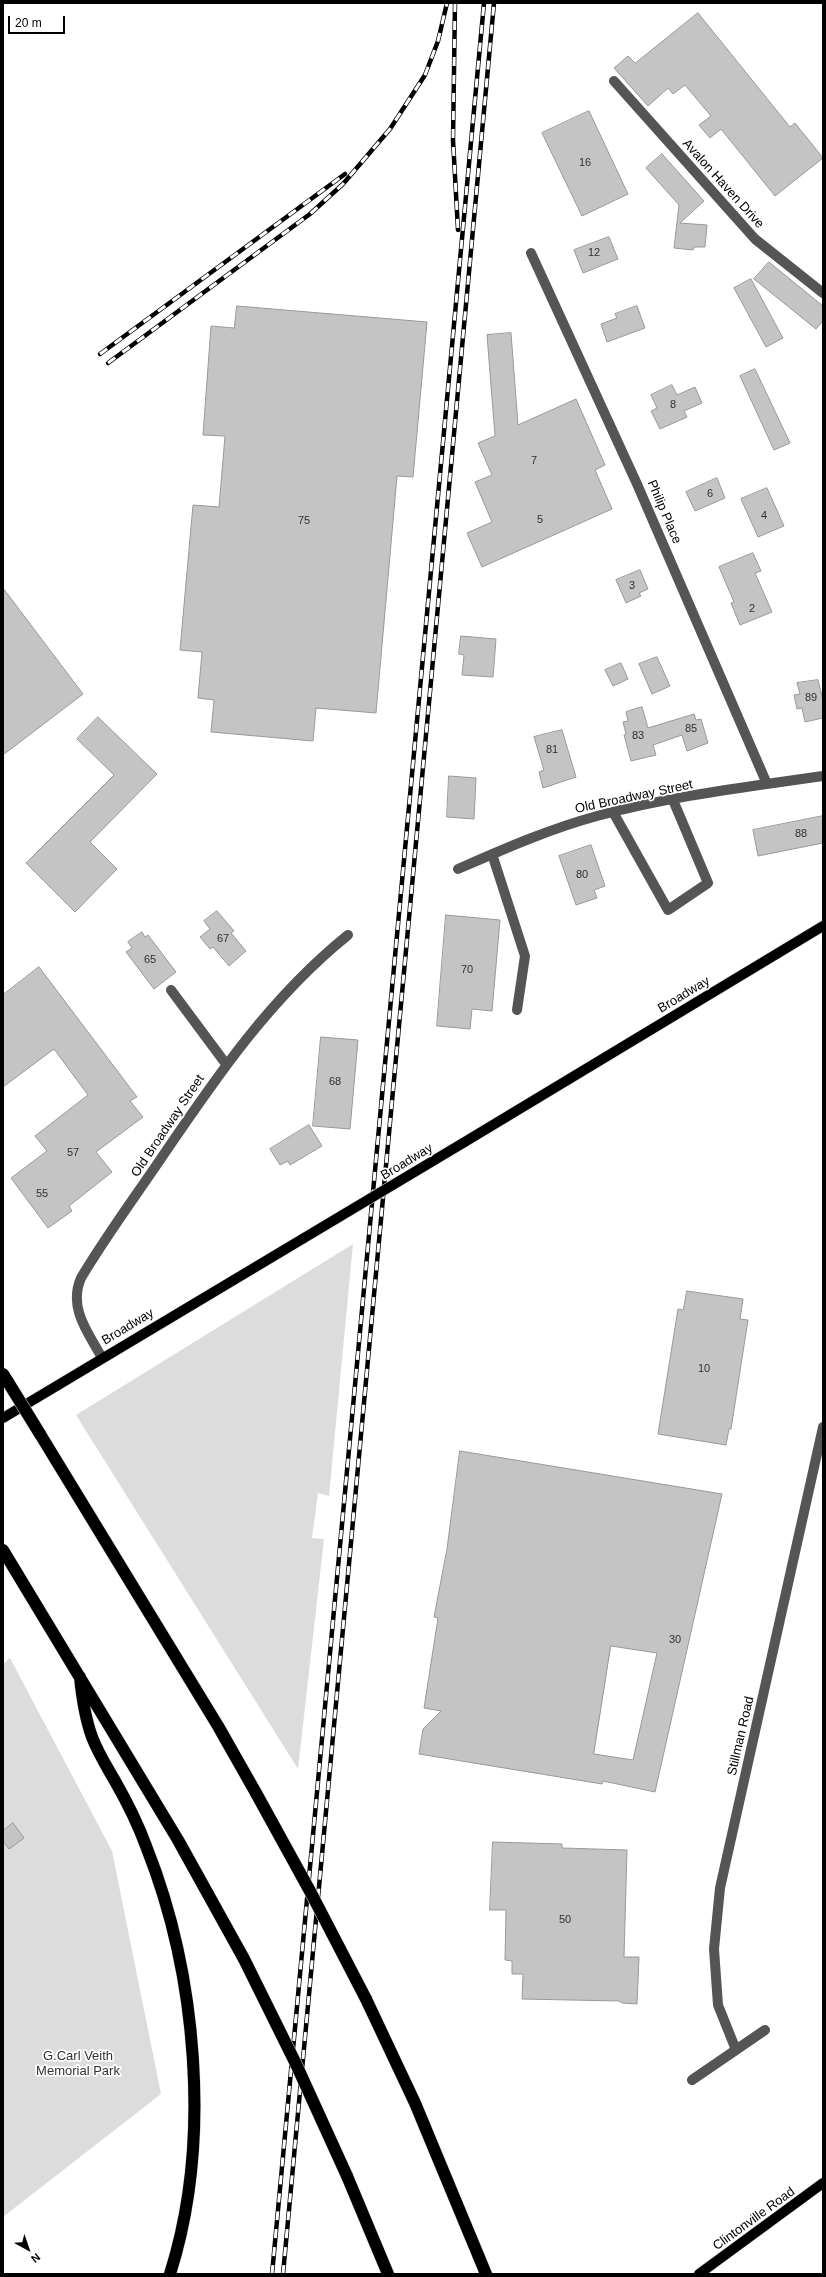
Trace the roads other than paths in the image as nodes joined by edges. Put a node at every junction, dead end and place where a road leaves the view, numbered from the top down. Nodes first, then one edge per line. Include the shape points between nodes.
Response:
1 (614, 81) dead end
2 (531, 253) dead end
3 (823, 293) edge
4 (823, 776) edge
5 (767, 784) junction
6 (673, 800) junction
7 (613, 812) junction
8 (492, 854) junction
9 (458, 869) dead end
10 (823, 926) edge
11 (348, 935) dead end
12 (171, 990) dead end
13 (517, 1010) dead end
14 (226, 1064) junction
15 (102, 1358) junction
16 (5, 1378) edge
17 (3, 1418) edge
18 (823, 1427) edge
19 (3, 1550) edge
20 (80, 1676) junction
21 (765, 2030) dead end
22 (736, 2050) junction
23 (692, 2080) dead end
24 (823, 2183) edge
25 (170, 2274) edge
26 (388, 2274) edge
27 (486, 2274) edge
28 (699, 2274) edge

1 - 3 street, Avalon Haven Drive via 755,239
2 - 5 street, Philip Place via 637,484
4 - 5 street, Old Broadway Street
5 - 6 street, Old Broadway Street
6 - 7 street, Old Broadway Street
6 - 7 street via 708,883 668,910
7 - 8 street, Old Broadway Street via 550,831
8 - 9 street, Old Broadway Street
8 - 13 street via 525,956
10 - 15 main road, Broadway, bridge
11 - 14 street, Old Broadway Street via 323,955 288,990
12 - 14 street
14 - 15 street, Old Broadway Street via 81,1278 76,1292 76,1303 82,1321
15 - 17 main road, Broadway
16 - 27 highway, bridge via 218,1726 311,1893 366,1999 415,2103
18 - 22 street, Stillman Road via 720,1888 714,1950 718,2005
19 - 20 highway
20 - 25 highway via 84,1710 92,1739 137,1824 156,1871 171,1926 186,2003 193,2070 193,2138 184,2213
20 - 26 highway, bridge via 189,1858 244,1960 296,2064
21 - 22 street
22 - 23 street
24 - 28 main road, Clintonville Road

